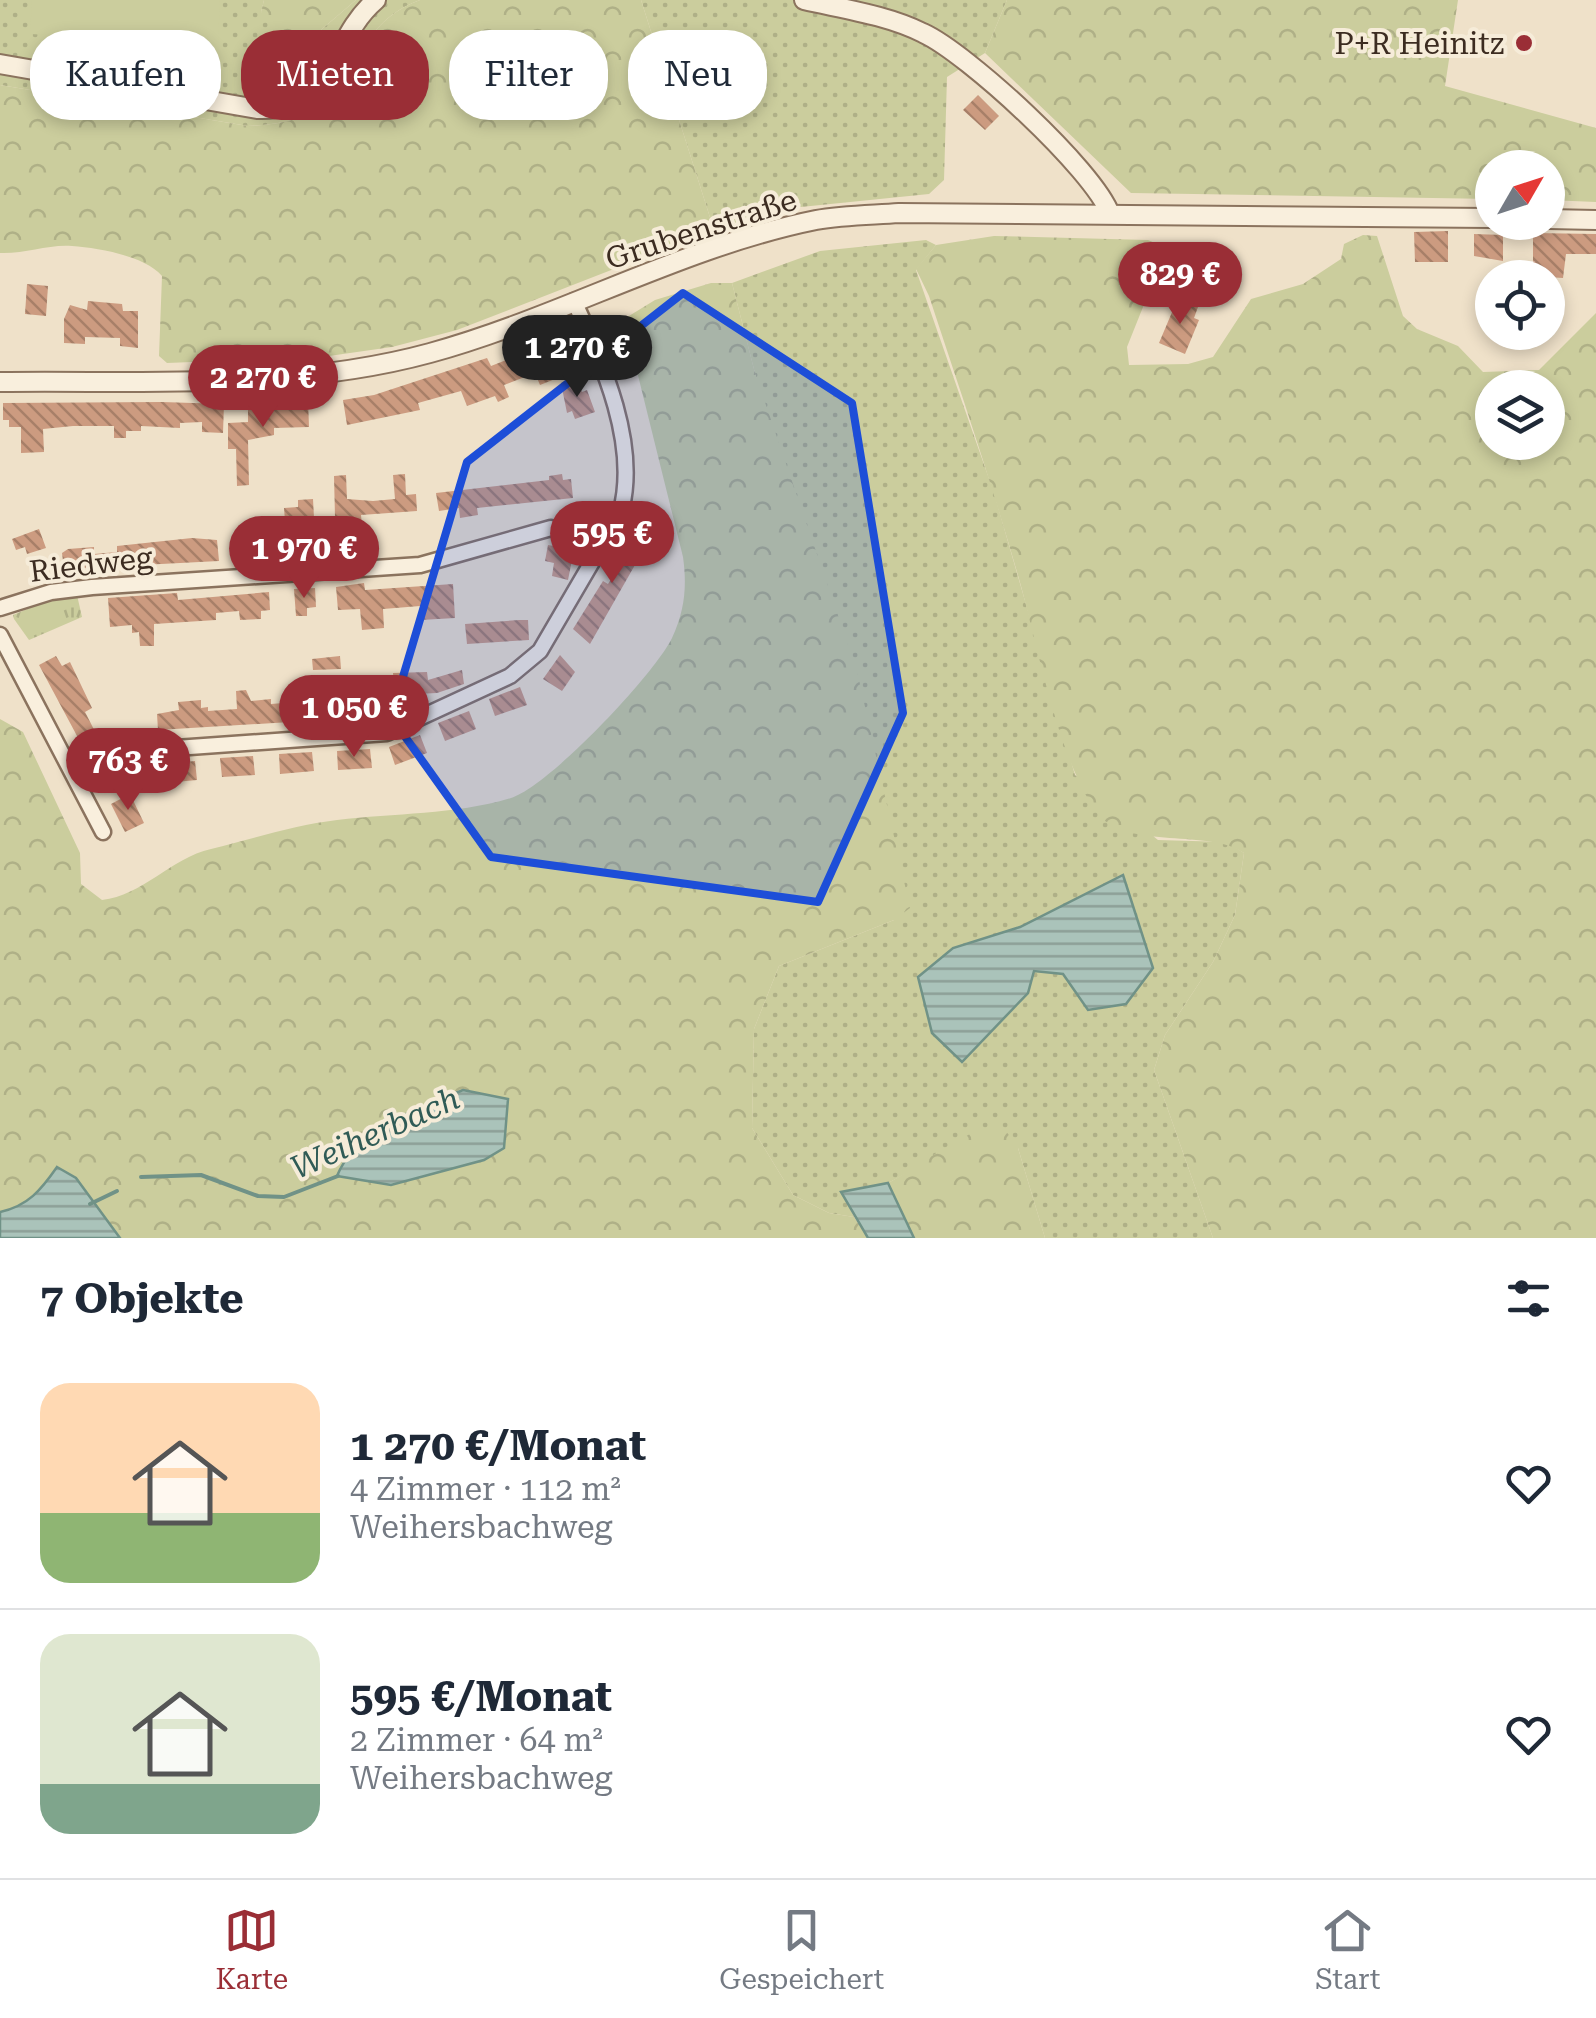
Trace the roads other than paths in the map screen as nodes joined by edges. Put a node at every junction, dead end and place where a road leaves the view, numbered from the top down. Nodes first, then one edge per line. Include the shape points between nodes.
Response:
1 (376, 0) edge
2 (804, 0) edge
3 (0, 64) edge
4 (1110, 214) junction
5 (1475, 218) edge
6 (1565, 219) edge
7 (1596, 220) edge
8 (574, 301) junction
9 (0, 382) edge
10 (600, 548) junction
11 (0, 608) edge
12 (0, 635) edge
13 (80, 787) junction
14 (103, 832) dead end

1 - 3 street via 360,15 319,87 289,108 258,109
2 - 4 street via 919,30 949,46 1089,180
4 - 5 street, Grubenstraße
4 - 8 street, Grubenstraße via 821,219
6 - 7 street
8 - 9 street, Grubenstraße via 432,352 339,372
8 - 10 street via 593,342 628,470 620,514
10 - 11 street, Riedweg via 550,528 420,565 92,587
10 - 13 street via 527,667 387,733 162,750
12 - 13 street
13 - 14 street

